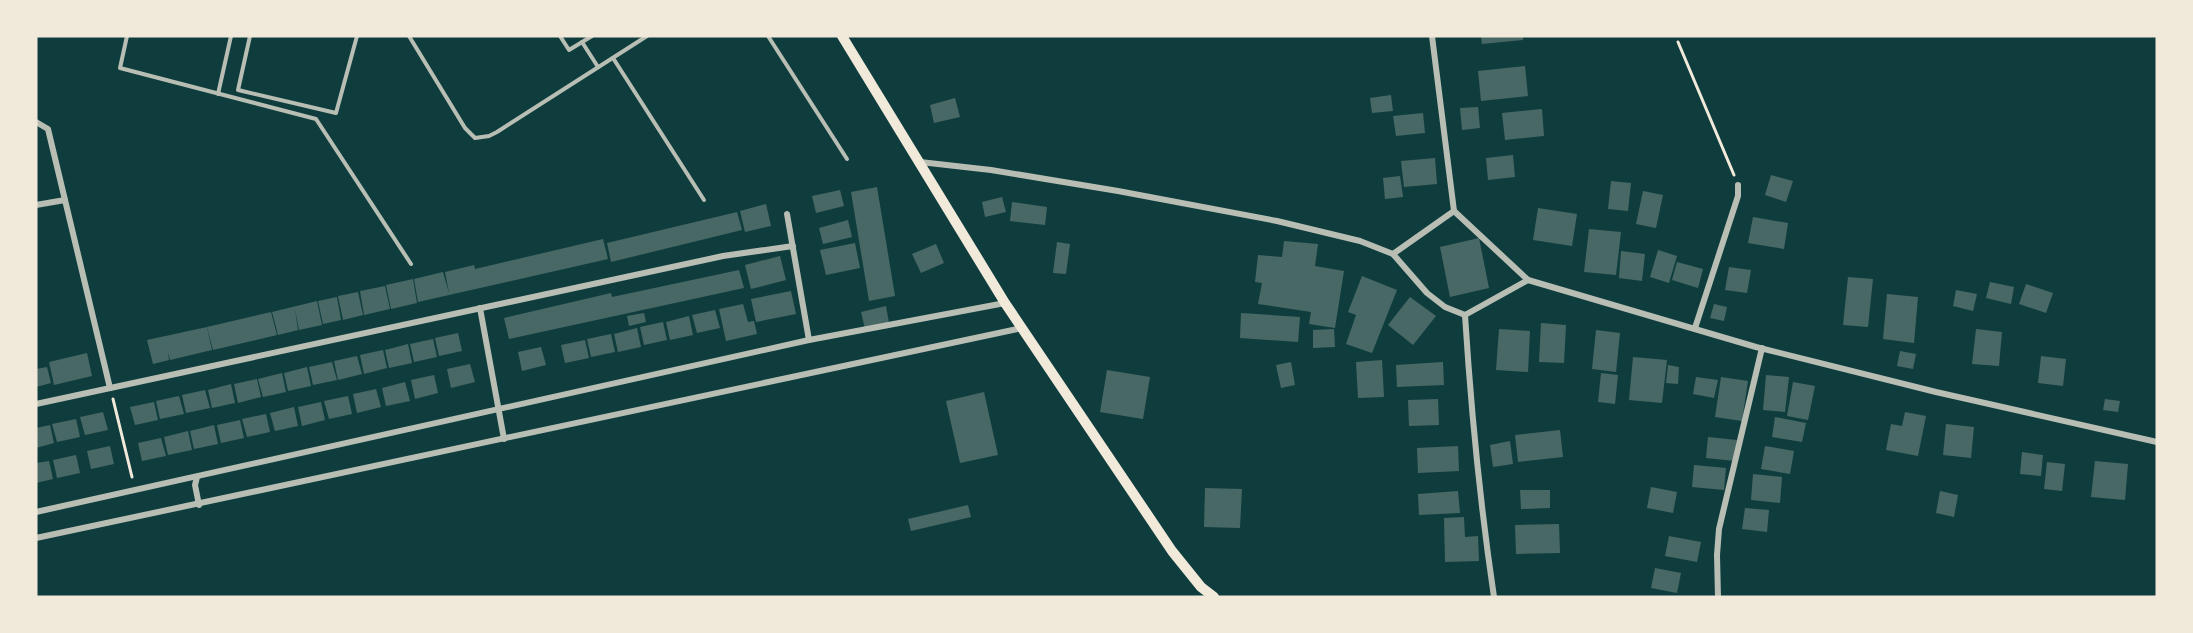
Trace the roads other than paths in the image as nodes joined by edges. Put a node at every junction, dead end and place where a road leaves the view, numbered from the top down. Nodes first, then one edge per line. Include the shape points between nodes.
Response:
1 (127, 36) edge
2 (231, 36) edge
3 (250, 36) edge
4 (357, 36) edge
5 (409, 36) edge
6 (560, 36) edge
7 (592, 36) edge
8 (647, 36) edge
9 (768, 36) edge
10 (842, 36) edge
11 (1432, 36) edge
12 (582, 42) junction
13 (613, 58) junction
14 (598, 67) junction
15 (218, 94) junction
16 (36, 122) edge
17 (847, 159) dead end
18 (920, 162) junction
19 (1737, 186) road end
20 (65, 200) junction
21 (704, 200) dead end
22 (36, 205) edge
23 (1454, 211) junction
24 (787, 214) dead end
25 (793, 246) junction
26 (1393, 254) junction
27 (411, 264) dead end
28 (1528, 280) junction
29 (1005, 303) junction
30 (480, 308) junction
31 (1465, 315) junction
32 (1022, 328) junction
33 (1695, 328) junction
34 (809, 340) junction
35 (1762, 348) junction
36 (110, 388) junction
37 (36, 404) edge
38 (499, 409) junction
39 (504, 439) junction
40 (2157, 442) edge
41 (197, 477) junction
42 (199, 505) junction
43 (36, 512) edge
44 (36, 538) edge
45 (1214, 597) edge
46 (1494, 597) edge
47 (1718, 597) edge

1 - 15 lane via 120,68
2 - 15 lane
3 - 4 lane via 238,90 336,114
5 - 14 lane via 475,138 497,132
6 - 12 lane via 569,50
7 - 12 lane
8 - 13 lane
9 - 17 lane
10 - 18 main road
11 - 23 street
12 - 14 lane
13 - 14 lane
13 - 21 lane
15 - 27 lane via 316,119
16 - 20 street via 48,129
18 - 26 street via 991,170 1277,221
18 - 29 main road
19 - 33 street via 1738,196
20 - 22 street
20 - 36 street
23 - 26 street
23 - 28 street
24 - 25 street
25 - 30 street via 723,256
25 - 34 street
26 - 31 street via 1427,293 1445,307
28 - 31 street
28 - 33 street
29 - 32 main road
29 - 34 street
30 - 36 street
30 - 38 street
31 - 46 street via 1471,412
32 - 39 street
32 - 45 main road via 1172,551
33 - 35 street
34 - 38 street
35 - 40 street
35 - 47 street via 1719,529
36 - 37 street
38 - 39 street
38 - 41 street
39 - 42 street
41 - 42 street
41 - 43 street
42 - 44 street

